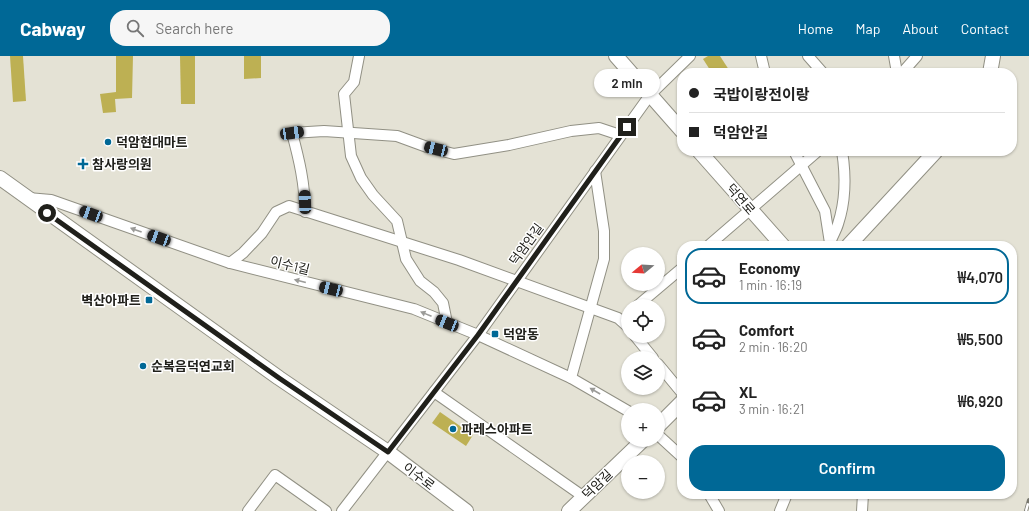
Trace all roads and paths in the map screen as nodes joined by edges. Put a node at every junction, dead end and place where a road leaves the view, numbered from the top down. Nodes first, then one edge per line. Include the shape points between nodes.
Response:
1 (359, 56) edge
2 (616, 56) edge
3 (690, 56) edge
4 (761, 56) edge
5 (808, 56) edge
6 (894, 56) edge
7 (917, 56) edge
8 (993, 56) edge
9 (678, 68) edge
10 (763, 68) edge
11 (819, 68) edge
12 (896, 68) edge
13 (906, 68) edge
14 (991, 68) edge
15 (677, 69) edge
16 (650, 95) junction
17 (677, 125) edge
18 (349, 133) junction
19 (620, 135) junction
20 (703, 156) edge
21 (796, 156) edge
22 (812, 156) edge
23 (842, 156) edge
24 (931, 156) edge
25 (801, 166) junction
26 (595, 171) junction
27 (0, 178) edge
28 (28, 198) junction
29 (751, 210) junction
30 (305, 212) junction
31 (714, 241) edge
32 (779, 241) edge
33 (829, 241) edge
34 (832, 241) edge
35 (853, 241) edge
36 (402, 243) junction
37 (230, 263) junction
38 (677, 272) edge
39 (516, 280) junction
40 (645, 299) edge
41 (592, 308) junction
42 (621, 315) edge
43 (447, 323) junction
44 (478, 335) junction
45 (641, 343) edge
46 (647, 351) edge
47 (665, 372) edge
48 (572, 378) junction
49 (677, 387) edge
50 (434, 392) junction
51 (677, 407) edge
52 (621, 408) edge
53 (665, 419) edge
54 (665, 441) edge
55 (636, 447) edge
56 (388, 452) junction
57 (677, 452) edge
58 (584, 497) junction
59 (712, 499) edge
60 (785, 499) edge
61 (863, 499) edge
62 (463, 510) edge
63 (248, 511) edge
64 (326, 511) edge
65 (342, 511) edge
66 (569, 511) edge
67 (719, 511) edge
68 (780, 511) edge
69 (862, 511) edge

1 - 18 street via 354,82 344,94
2 - 16 main road
3 - 9 street, 덕암안길
4 - 10 street
5 - 11 street
6 - 12 street
7 - 13 street
8 - 14 main road
15 - 16 street, 덕암안길
16 - 17 main road
16 - 19 street, 덕암안길
18 - 19 street via 397,136 454,154 571,131 599,128
18 - 30 street via 292,133 301,164
18 - 36 street via 351,156 361,178 397,222
19 - 26 street, 덕암안길
20 - 29 main road, 덕연로
21 - 25 street
22 - 25 street
23 - 34 street via 844,201
24 - 35 main road
25 - 29 street
25 - 33 street via 825,211
26 - 39 street, 덕암안길
26 - 41 street via 604,231 604,260
27 - 28 main road, 이수로
37 -> 28 street, 이수1길 via 50,200
28 - 56 main road, 이수로 via 272,373
29 - 31 street
29 - 32 main road, 덕연로
30 - 36 street
30 - 37 street via 289,206 276,212 262,233
36 - 39 street
36 - 43 street via 412,271 443,303
43 -> 37 street, 이수1길 via 414,310
38 - 40 street
39 - 41 street
39 - 44 street, 덕암안길
41 - 42 street
41 - 48 street
43 - 44 street, 이수1길
44 - 48 street, 이수1길
44 - 50 street, 덕암안길
45 - 46 street
47 - 49 street
52 -> 48 street, 이수1길
50 - 56 street, 덕암안길
50 - 58 street
51 - 53 main road
54 - 57 street
55 - 58 main road, 덕암길
56 - 62 main road, 이수로
56 - 65 street, 덕암안길
58 - 66 main road, 덕암길
59 - 67 street
60 - 68 street
61 - 69 street
63 - 64 street via 275,475

